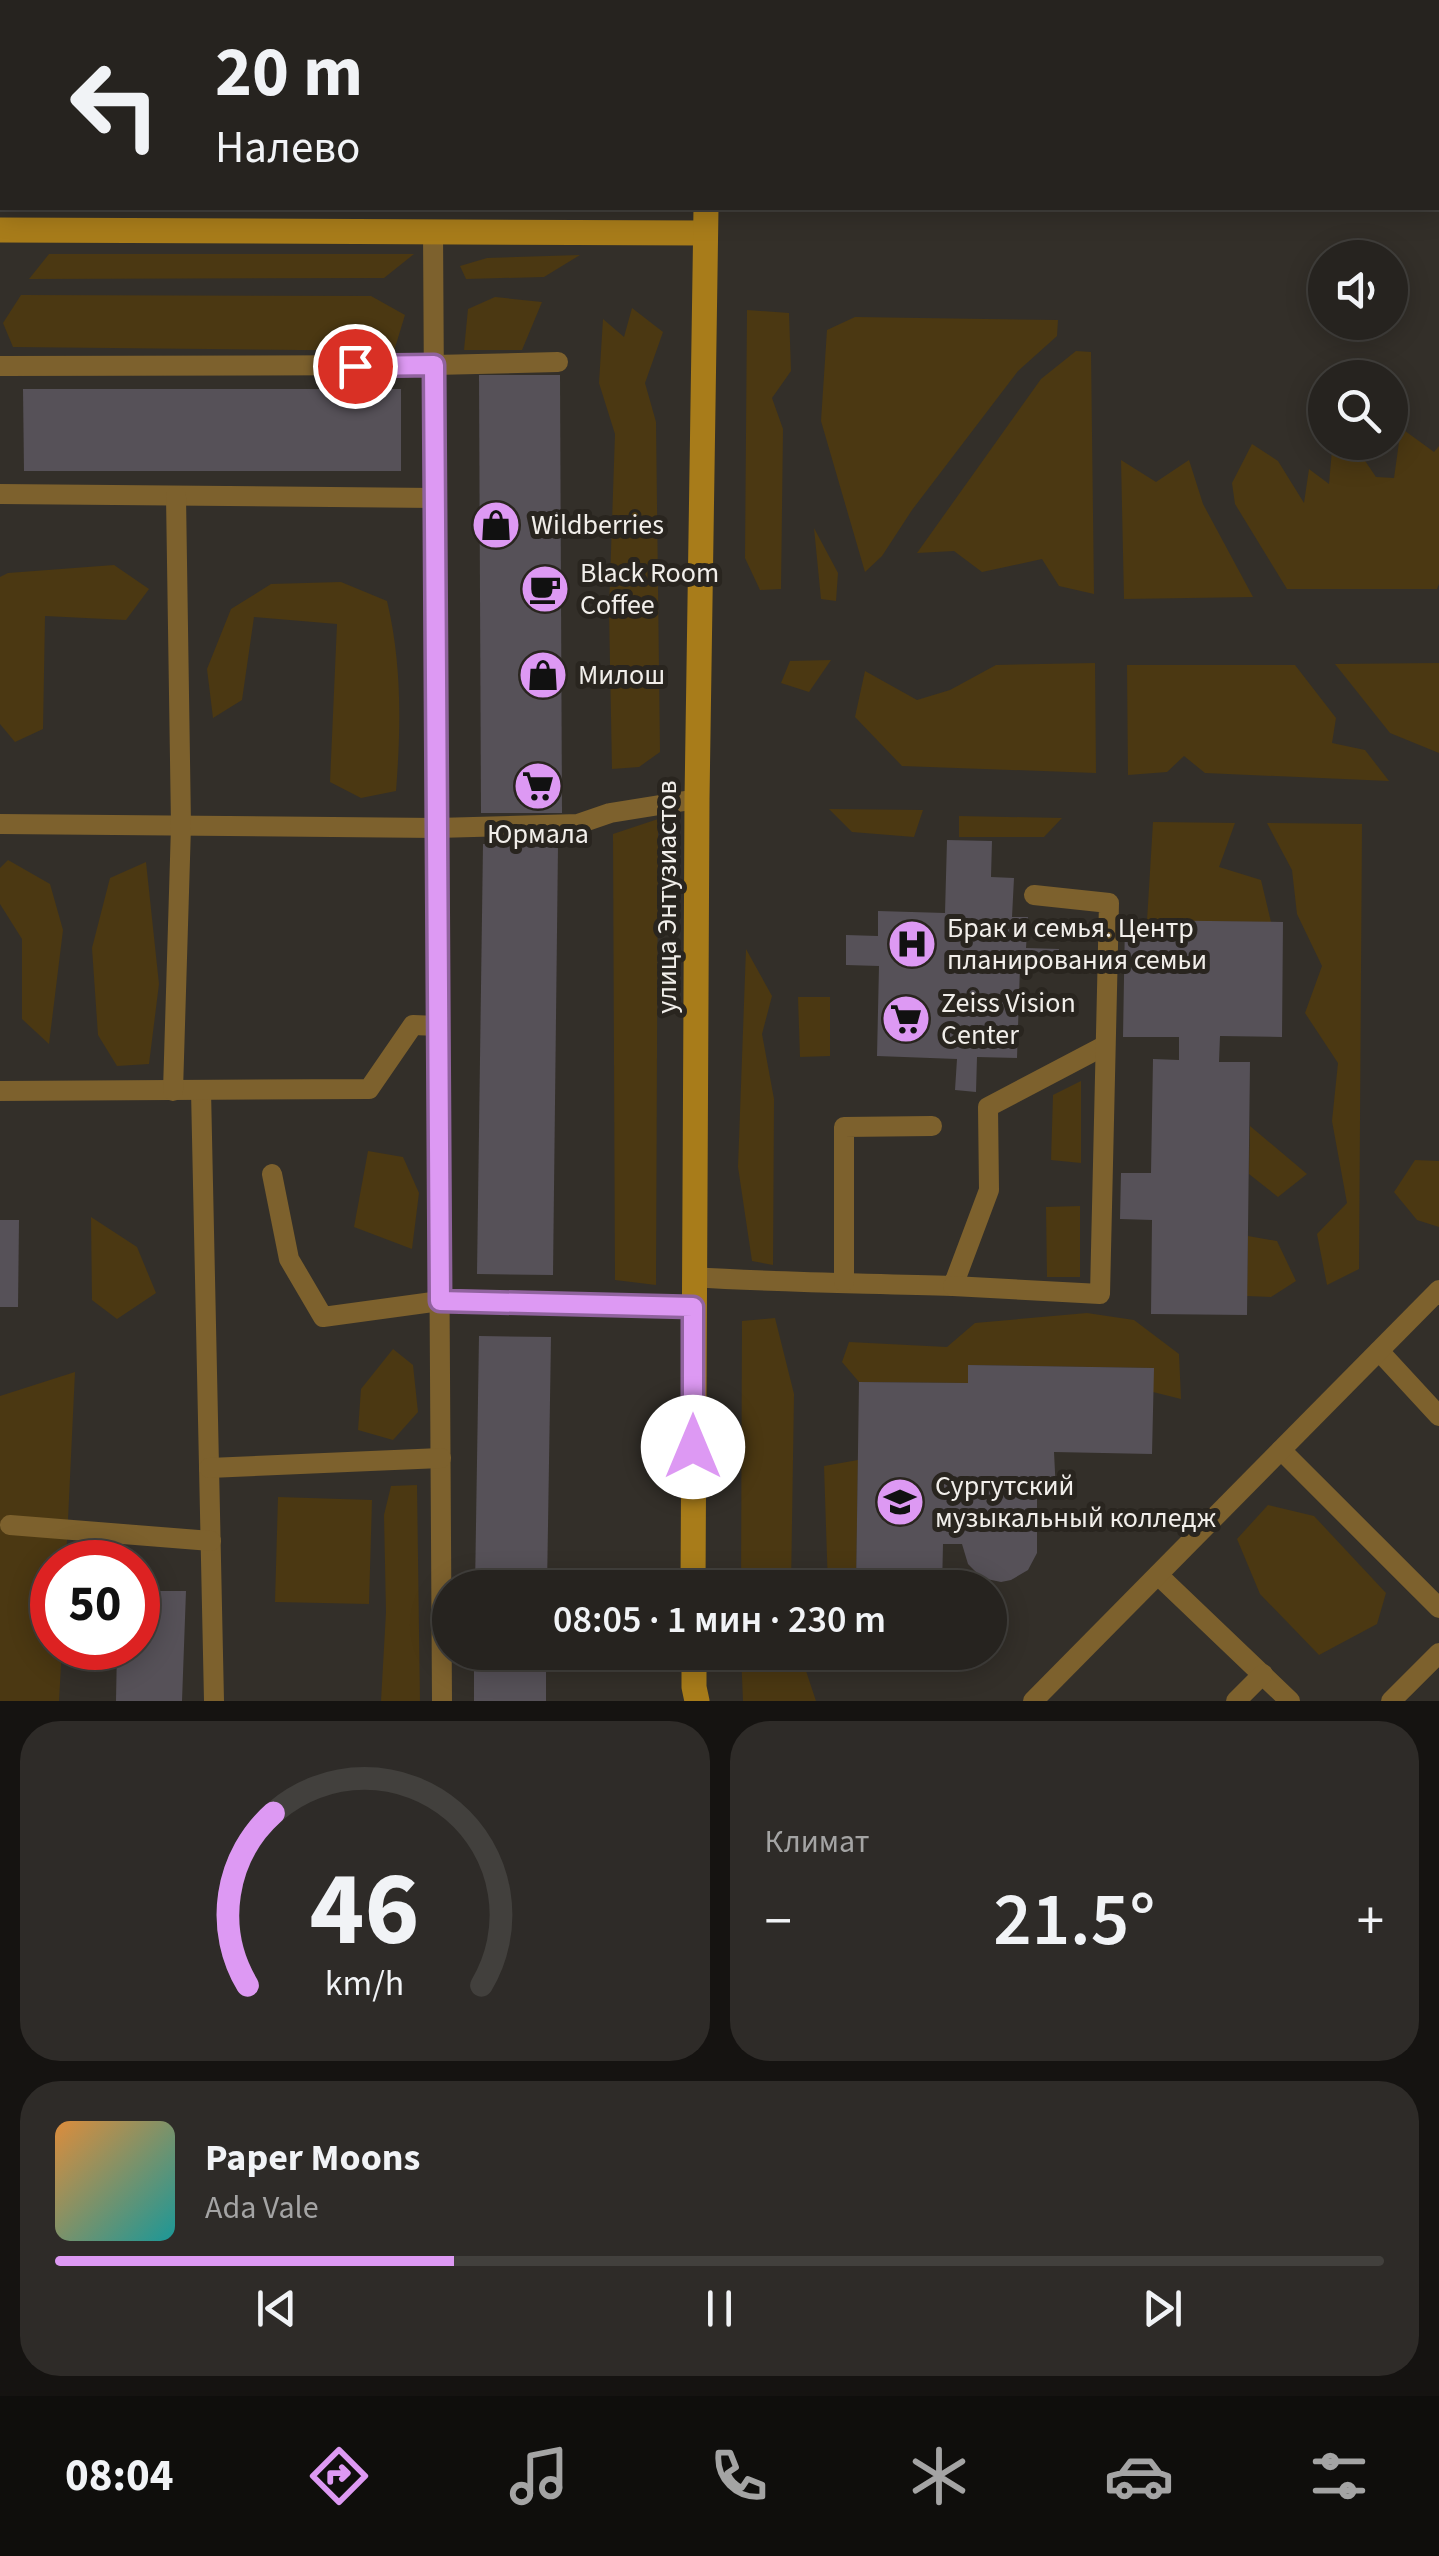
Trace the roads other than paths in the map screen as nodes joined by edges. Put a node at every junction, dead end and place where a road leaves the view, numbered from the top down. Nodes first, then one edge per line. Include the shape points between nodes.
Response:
1 (705, 220) edge
2 (0, 230) edge
3 (433, 231) junction
4 (558, 362) dead end
5 (434, 365) junction
6 (0, 366) edge
7 (0, 494) edge
8 (176, 496) junction
9 (435, 498) junction
10 (697, 799) junction
11 (0, 824) edge
12 (181, 826) junction
13 (436, 828) junction
14 (1034, 894) dead end
15 (438, 1026) junction
16 (1104, 1046) junction
17 (173, 1090) junction
18 (201, 1090) junction
19 (0, 1091) edge
20 (932, 1126) dead end
21 (272, 1174) dead end
22 (693, 1278) junction
23 (844, 1282) junction
24 (953, 1286) junction
25 (1439, 1290) edge
26 (440, 1301) junction
27 (693, 1307) junction
28 (1379, 1351) junction
29 (1439, 1416) edge
30 (1281, 1450) junction
31 (441, 1458) junction
32 (209, 1468) junction
33 (10, 1526) dead end
34 (211, 1540) junction
35 (693, 1570) edge
36 (1158, 1575) junction
37 (1439, 1608) edge
38 (1439, 1653) edge
39 (694, 1670) edge
40 (1264, 1674) junction
41 (214, 1701) edge
42 (442, 1701) edge
43 (697, 1701) edge
44 (1034, 1701) edge
45 (1236, 1701) edge
46 (1290, 1701) edge
47 (1391, 1701) edge

1 - 3 main road
1 - 10 main road, улица Энтузиастов
2 - 3 main road
3 - 5 lane
4 - 5 lane
5 - 6 lane
5 - 9 lane
7 - 8 lane
8 - 9 lane
8 - 12 lane
9 - 13 lane
10 - 13 lane via 578,824
10 - 22 main road, улица Энтузиастов
11 - 12 lane
12 - 13 lane
12 - 17 lane
13 - 15 lane
14 - 16 lane via 1108,903
15 - 18 lane via 413,1025 370,1089
15 - 26 lane
16 - 24 lane via 988,1107 989,1190
16 - 24 lane via 1100,1294
17 - 18 lane
17 - 19 lane
18 - 32 lane
20 - 23 lane via 844,1127
21 - 26 lane via 289,1259 323,1316
22 - 23 lane
22 - 27 main road, улица Энтузиастов
23 - 24 lane
25 - 28 lane
26 - 27 lane
26 - 31 lane
27 - 35 main road, улица Энтузиастов
28 - 29 lane
28 - 30 lane
30 - 36 lane
30 - 37 lane
31 - 32 lane
31 - 42 lane
32 - 34 lane
33 - 34 lane
34 - 41 lane
36 - 40 lane
36 - 44 lane
38 - 47 lane
39 - 43 main road
40 - 45 lane
40 - 46 lane

